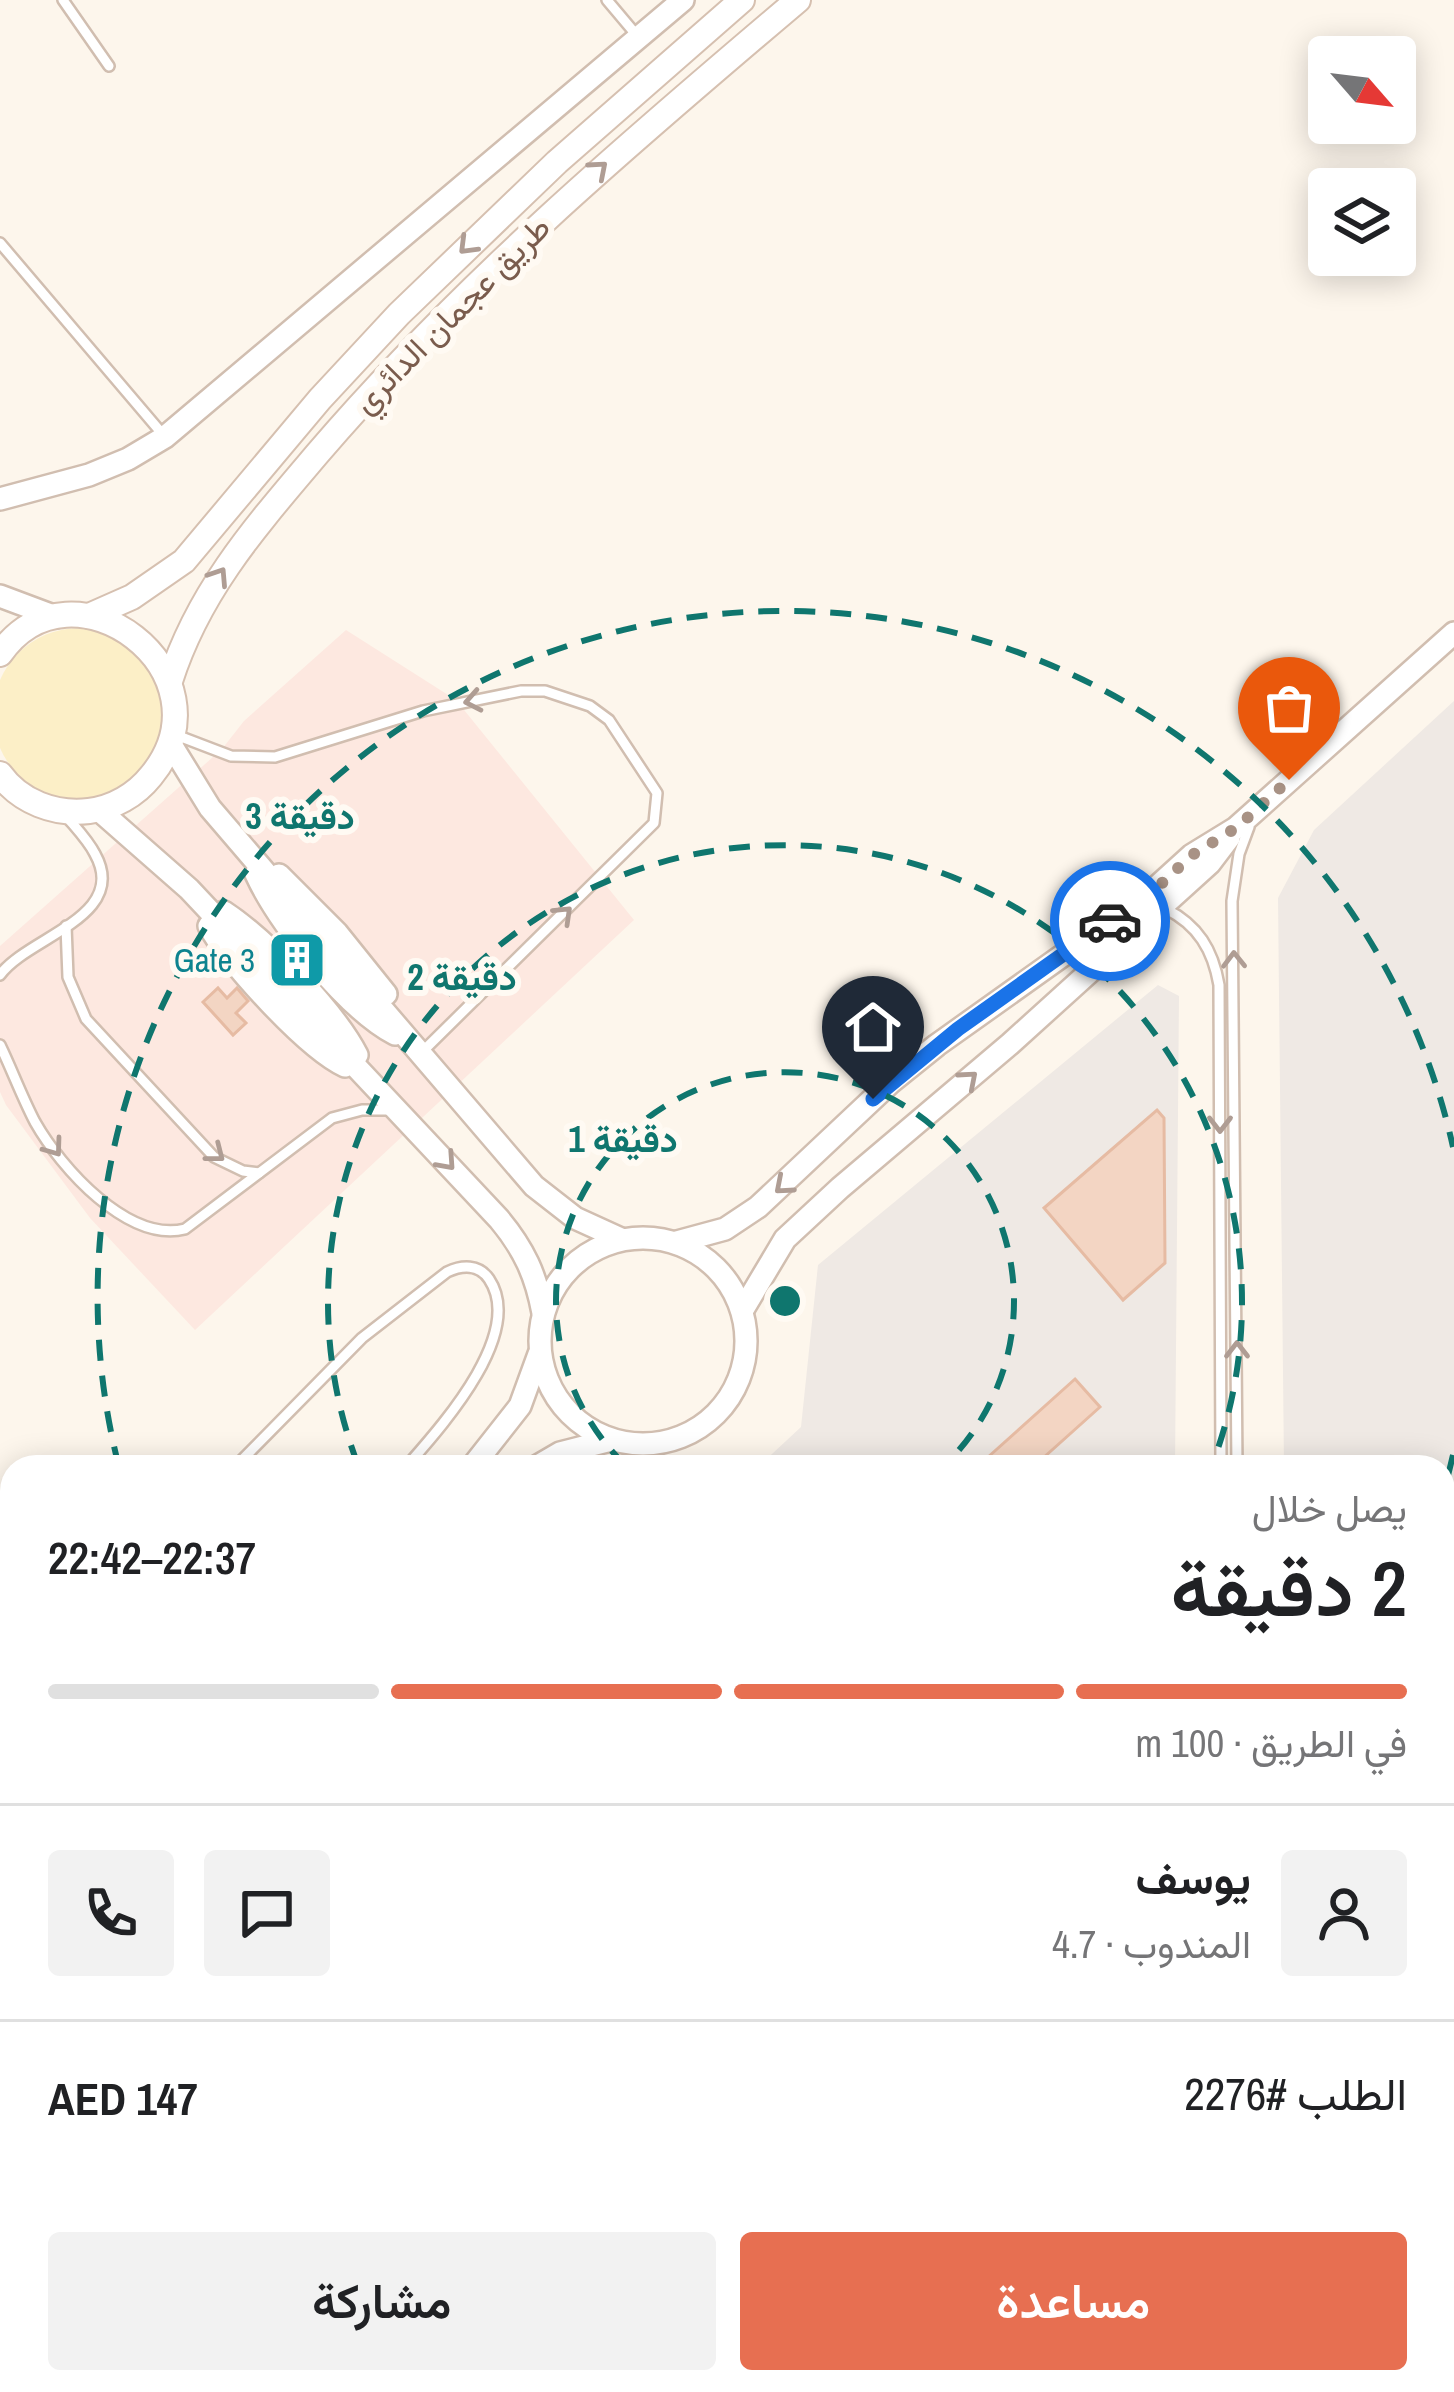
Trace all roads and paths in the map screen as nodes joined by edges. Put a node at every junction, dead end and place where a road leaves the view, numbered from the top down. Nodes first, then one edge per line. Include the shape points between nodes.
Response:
1 (62, 0) edge
2 (608, 0) edge
3 (683, 0) edge
4 (742, 0) edge
5 (797, 0) edge
6 (639, 38) junction
7 (109, 66) dead end
8 (0, 243) edge
9 (165, 437) junction
10 (0, 499) edge
11 (0, 596) edge
12 (89, 616) junction
13 (56, 617) junction
14 (1454, 633) edge
15 (0, 654) edge
16 (170, 681) junction
17 (172, 738) junction
18 (0, 774) edge
19 (28, 800) junction
20 (0, 803) edge
21 (100, 810) junction
22 (1257, 810) junction
23 (63, 812) junction
24 (1236, 828) junction
25 (244, 848) junction
26 (188, 889) junction
27 (1161, 906) junction
28 (66, 926) junction
29 (0, 975) edge
30 (0, 1045) edge
31 (416, 1048) junction
32 (369, 1077) junction
33 (401, 1112) junction
34 (259, 1173) junction
35 (621, 1239) junction
36 (677, 1242) junction
37 (742, 1311) junction
38 (543, 1313) junction
39 (539, 1353) junction
40 (611, 1440) junction
41 (247, 1455) edge
42 (415, 1455) edge
43 (481, 1455) edge
44 (558, 1455) edge
45 (1221, 1455) edge
46 (1238, 1455) edge

1 - 7 lane
2 - 6 lane
3 - 6 street
4 -> 12 main road, طريق عجمان الدائري via 399,314 184,561
16 -> 5 main road, طريق عجمان الدائري via 184,638 235,552 351,415 504,256
6 - 9 street
8 - 9 lane
9 - 10 street via 89,475
11 - 13 street
12 - 13 main road
12 - 16 main road via 124,627 152,650
13 - 15 main road
14 - 22 street
16 - 17 main road
17 - 21 main road via 143,786
17 - 25 street via 210,808
31 -> 17 lane via 654,824 657,793 609,720 568,696 521,691 422,711 275,757 231,756
18 - 19 main road
19 - 20 main road
19 - 23 main road
21 - 23 main road
21 - 26 street
22 - 24 street
46 -> 22 lane via 1232,901
23 - 28 lane via 95,853 101,883 88,911
24 - 27 street
24 -> 36 street via 937,1045 758,1207 725,1229
25 - 31 street via 337,933
25 - 31 street via 278,917 362,1012
26 - 32 street via 240,924 291,974 344,1030
26 - 32 street via 217,940 266,997 333,1060
37 -> 27 street via 785,1239
27 -> 45 lane via 1195,929 1219,985
28 - 29 lane
28 -> 34 lane via 68,977 86,1019 214,1157
30 -> 34 lane via 64,1164 143,1229 185,1229
31 - 35 street via 534,1186
32 - 33 street
33 - 34 lane via 332,1118
33 -> 38 street via 515,1239 537,1279
35 - 36 street
35 - 38 street via 572,1265
36 - 37 street via 728,1281
37 - 40 street via 747,1342 726,1403 674,1440
38 - 39 street
39 - 40 street via 562,1407
39 - 43 street via 520,1406
40 - 44 street
41 - 42 lane via 362,1338 447,1272 473,1267 493,1284 495,1338 485,1364

